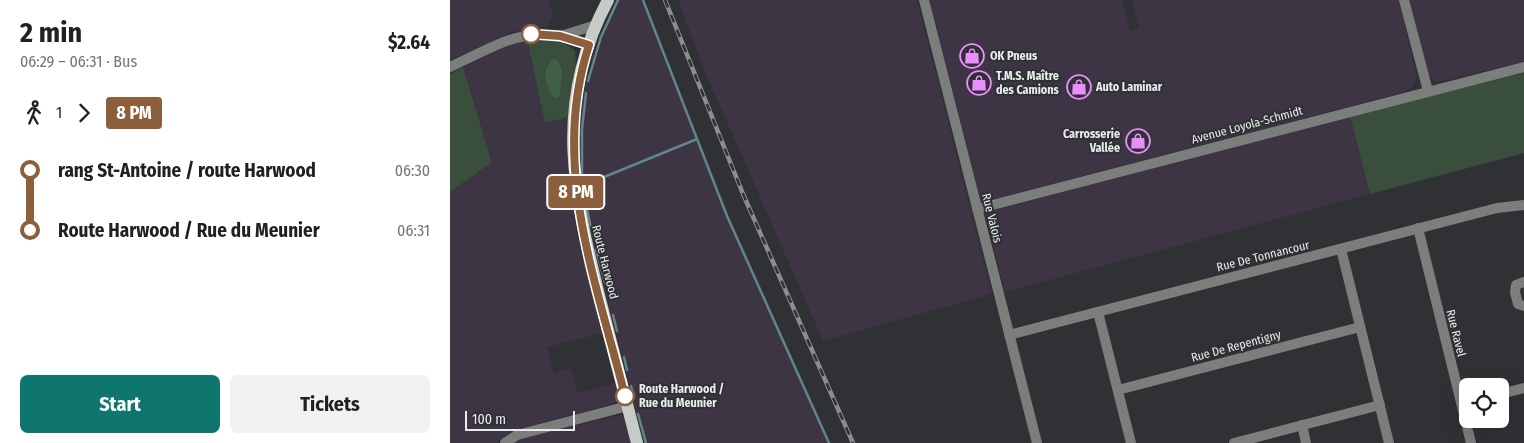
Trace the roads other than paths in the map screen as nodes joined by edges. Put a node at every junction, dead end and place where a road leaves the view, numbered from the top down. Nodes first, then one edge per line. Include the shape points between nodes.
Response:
1 (608, 0) edge
2 (924, 0) edge
3 (1404, 0) edge
4 (596, 25) junction
5 (560, 36) junction
6 (589, 45) junction
7 (450, 67) edge
8 (1524, 67) edge
9 (1428, 91) junction
10 (1524, 205) edge
11 (977, 209) junction
12 (1418, 228) junction
13 (1340, 249) junction
14 (1524, 282) edge
15 (1524, 306) edge
16 (1098, 312) junction
17 (1360, 327) junction
18 (1009, 335) junction
19 (1459, 384) edge
20 (1524, 388) edge
21 (1118, 390) junction
22 (1509, 392) edge
23 (1380, 405) junction
24 (628, 406) junction
25 (1302, 425) junction
26 (1468, 428) edge
27 (506, 443) edge
28 (637, 443) edge
29 (1037, 443) edge
30 (1131, 443) edge
31 (1234, 443) edge
32 (1306, 443) edge
33 (1389, 443) edge
34 (1471, 443) edge

1 - 4 main road, Route Harwood
2 - 11 street, Rue Valois
3 - 9 street
4 - 5 street
4 - 6 main road, Route Harwood
5 - 6 street
5 - 7 street via 516,36
6 - 24 main road, Route Harwood via 574,114 574,178 588,251
8 - 9 street, Avenue Loyola-Schmidt
9 - 11 street, Avenue Loyola-Schmidt
10 - 12 street, Rue De Tonnancour via 1496,208
11 - 18 street, Rue Valois
12 - 13 street, Rue De Tonnancour
12 - 19 street, Rue Ravel
13 - 16 street, Rue De Tonnancour
13 - 17 street
14 - 15 street via 1516,285 1515,290 1518,304
16 - 18 street, Rue De Tonnancour
16 - 21 street
17 - 21 street, Rue De Repentigny
17 - 23 street
18 - 29 street, Rue Valois
20 - 22 street
21 - 30 street
23 - 25 street
23 - 33 street
24 - 27 street via 517,434
24 - 28 main road, Route Harwood
25 - 31 street
25 - 32 street
26 - 34 street, Rue Ravel

